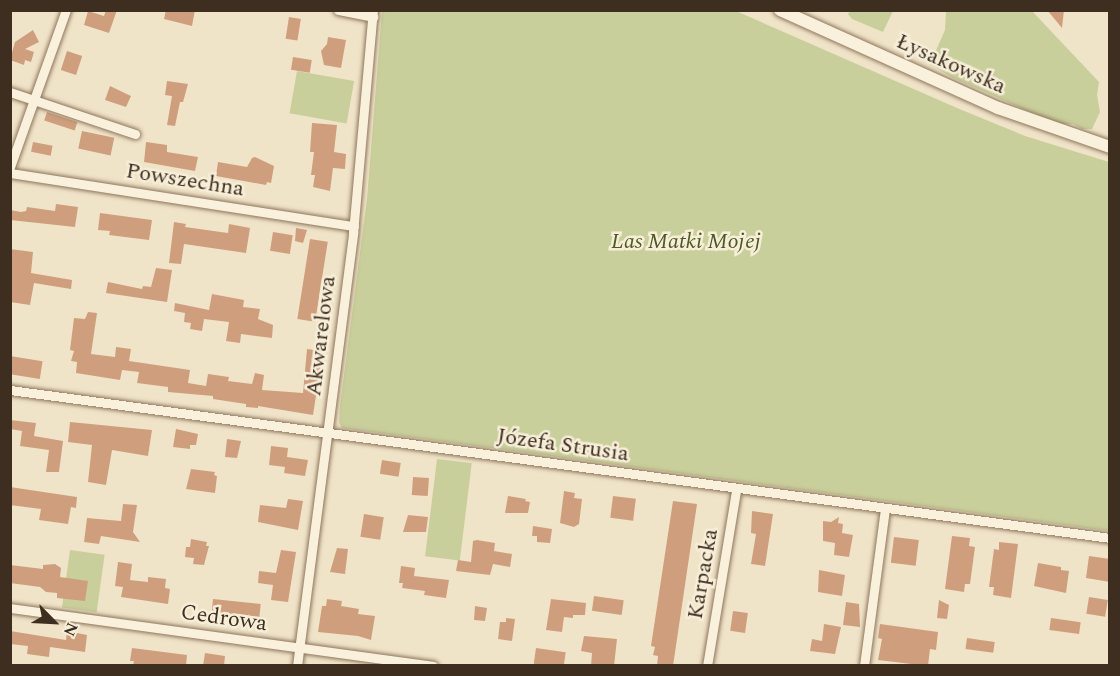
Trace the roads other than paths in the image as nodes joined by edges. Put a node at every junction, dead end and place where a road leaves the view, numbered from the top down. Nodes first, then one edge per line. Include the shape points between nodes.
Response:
1 (66, 10) edge
2 (338, 10) edge
3 (780, 10) edge
4 (373, 14) edge
5 (10, 92) edge
6 (35, 100) junction
7 (135, 134) dead end
8 (1110, 147) edge
9 (10, 167) edge
10 (10, 173) edge
11 (354, 225) junction
12 (10, 390) edge
13 (329, 432) junction
14 (736, 490) junction
15 (885, 509) junction
16 (1110, 538) edge
17 (10, 608) edge
18 (299, 647) junction
19 (297, 666) edge
20 (433, 666) edge
21 (707, 666) edge
22 (864, 666) edge

1 - 6 street
2 - 4 street
3 - 8 street, Łysakowska via 998,108
4 - 11 street, Akwarelowa
5 - 6 street
6 - 7 street
6 - 9 street
10 - 11 street, Powszechna
11 - 13 street, Akwarelowa
12 - 13 street, Józefa Strusia
13 - 14 street, Józefa Strusia
13 - 18 street, Akwarelowa
14 - 15 street, Józefa Strusia
14 - 21 street, Karpacka
15 - 16 street, Józefa Strusia
15 - 22 street
17 - 18 street, Cedrowa
18 - 19 street, Akwarelowa
18 - 20 street, Cedrowa

